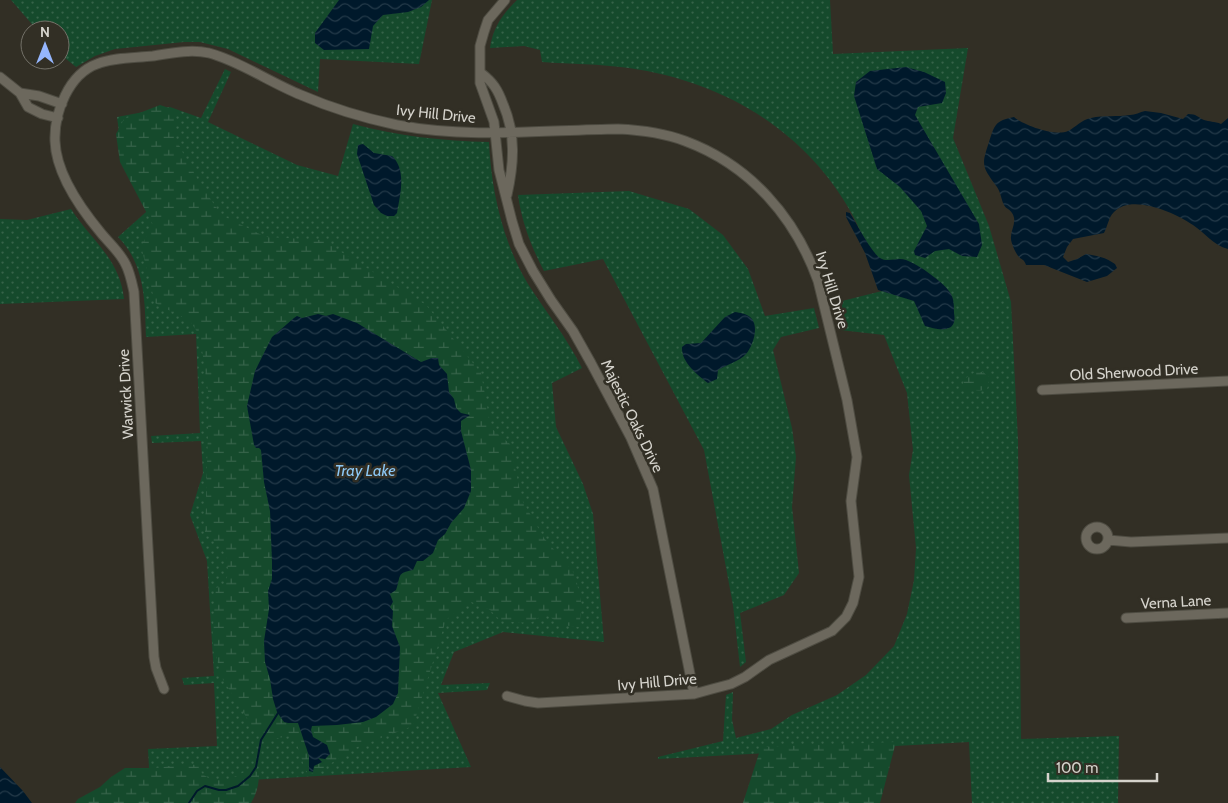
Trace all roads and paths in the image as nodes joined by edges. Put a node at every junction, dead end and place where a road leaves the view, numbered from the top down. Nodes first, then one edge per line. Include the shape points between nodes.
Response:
1 (505, 0) edge
2 (481, 74) junction
3 (0, 77) edge
4 (20, 94) junction
5 (62, 104) junction
6 (58, 118) junction
7 (496, 133) junction
8 (512, 133) junction
9 (506, 197) junction
10 (1228, 381) edge
11 (1042, 390) dead end
12 (1228, 538) edge
13 (1108, 540) dead end
14 (1228, 613) edge
15 (1126, 618) dead end
16 (164, 689) dead end
17 (694, 694) junction
18 (507, 696) dead end

1 - 2 street, Majestic Oaks Drive via 488,20 484,32 480,46
2 - 7 street, Majestic Oaks Drive via 480,83
2 - 8 street, Majestic Oaks Drive via 491,80 500,97
3 - 4 street
4 - 5 street via 40,96
4 - 6 street via 28,106
5 - 6 street, Ivy Hill Drive
5 - 7 street, Ivy Hill Drive via 74,82 97,64 200,51 222,57 300,95 371,119 452,133
6 - 16 street, Warwick Drive via 56,151 68,185 118,252 134,292 154,658
7 - 8 street, Ivy Hill Drive
7 - 9 street, Majestic Oaks Drive via 499,170
8 - 9 street, Majestic Oaks Drive via 513,161
8 - 17 street, Ivy Hill Drive via 639,130 685,140 744,175 776,205 802,243 818,280 857,457 851,501 859,578 853,603 846,617 832,631 769,660 731,684
9 - 17 street, Majestic Oaks Drive via 520,244 533,271 591,363 631,438 653,489
10 - 11 street, Old Sherwood Drive
12 - 13 street
14 - 15 street, Verna Lane
17 - 18 street, Ivy Hill Drive via 538,703

